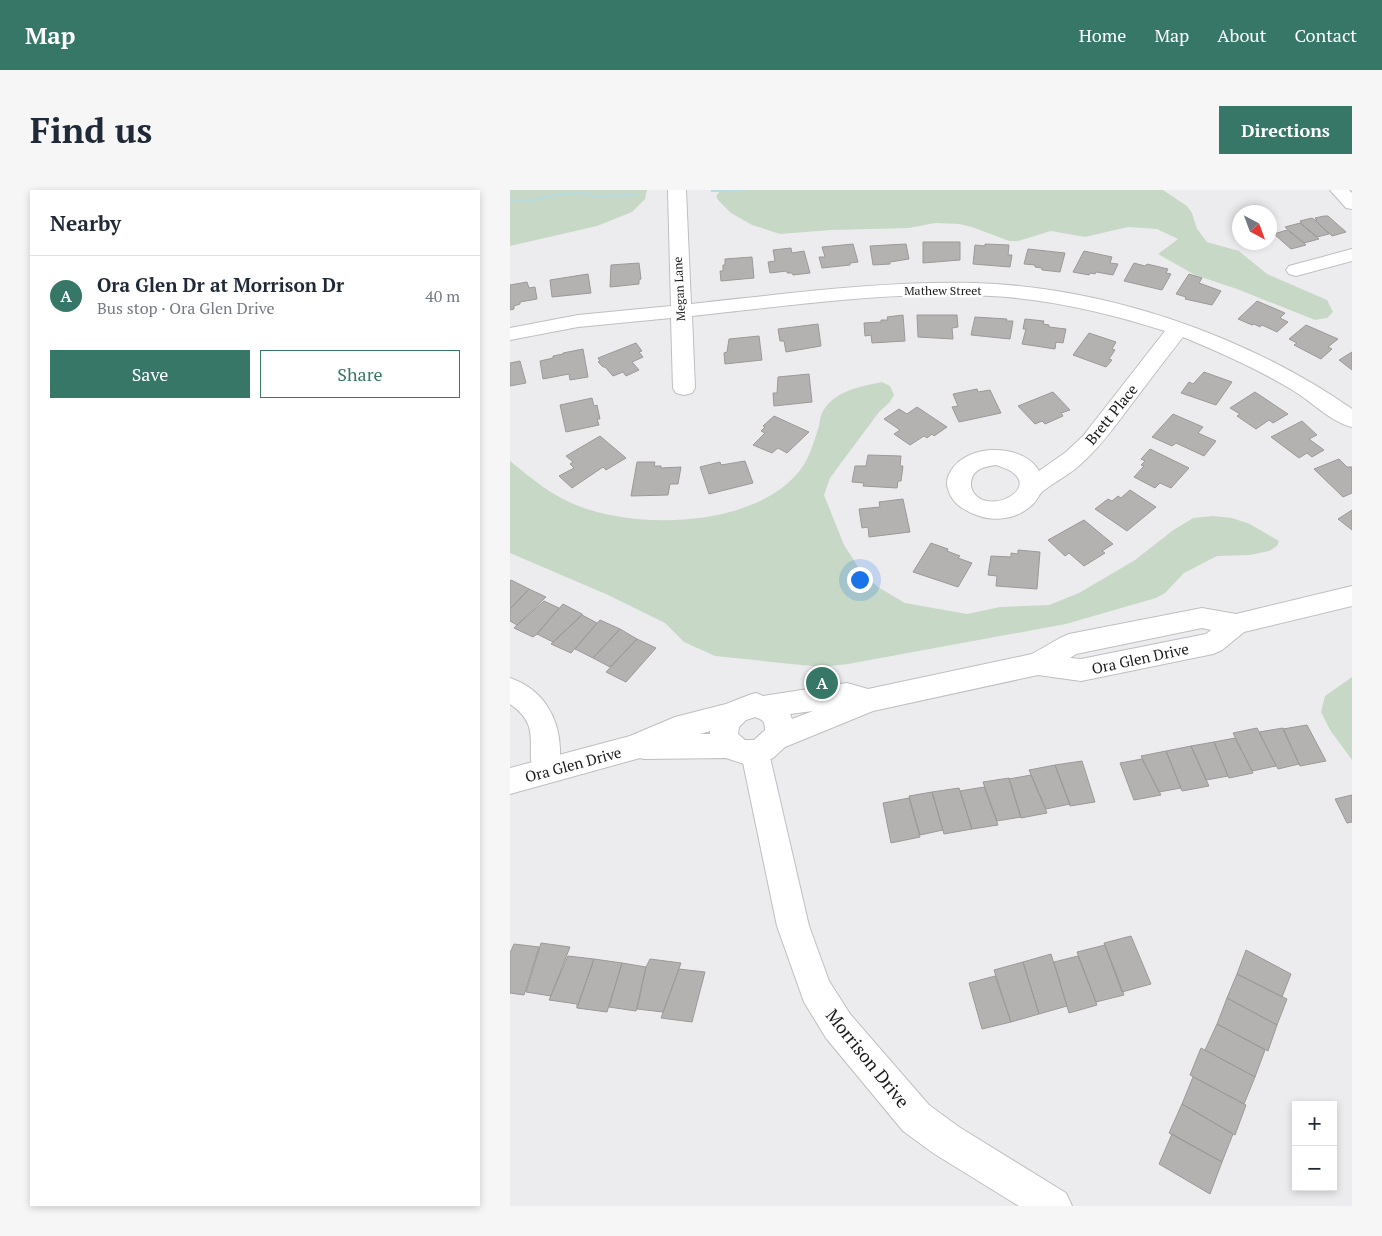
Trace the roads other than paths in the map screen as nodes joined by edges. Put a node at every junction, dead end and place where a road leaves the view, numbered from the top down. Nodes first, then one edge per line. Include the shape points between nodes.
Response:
1 (677, 190) edge
2 (1338, 190) edge
3 (1352, 204) edge
4 (1352, 256) edge
5 (1296, 270) dead end
6 (680, 310) junction
7 (1178, 329) junction
8 (510, 334) edge
9 (684, 388) dead end
10 (1352, 420) edge
11 (1032, 487) dead end
12 (1352, 596) edge
13 (510, 690) edge
14 (870, 700) junction
15 (764, 707) junction
16 (731, 714) junction
17 (754, 745) junction
18 (636, 747) junction
19 (546, 770) junction
20 (510, 781) edge
21 (1053, 1206) edge

1 - 6 street, Megan Lane
2 - 3 street
4 - 5 street
6 - 7 street, Mathew Street via 881,291 971,289 1054,297 1138,316
6 - 8 street, Mathew Street via 578,321
6 - 9 street, Megan Lane
7 - 10 street, Mathew Street via 1264,365 1314,393
7 - 11 street, Brett Place via 1091,441 1074,458
12 - 14 street, Ora Glen Drive via 1236,624 1213,643 1081,670 1038,664
13 - 19 street via 529,701 539,713 544,725
14 - 15 street, Ora Glen Drive via 847,694
14 - 17 street, Ora Glen Drive
15 - 16 street, Ora Glen Drive via 747,706
15 - 17 street via 772,710 780,722
16 - 17 street via 723,727 724,740
16 - 18 street, Ora Glen Drive via 675,728
17 - 18 street, Ora Glen Drive
17 - 21 street, Morrison Drive via 793,926 816,990 838,1026 916,1118
18 - 19 street, Ora Glen Drive
19 - 20 street, Ora Glen Drive

